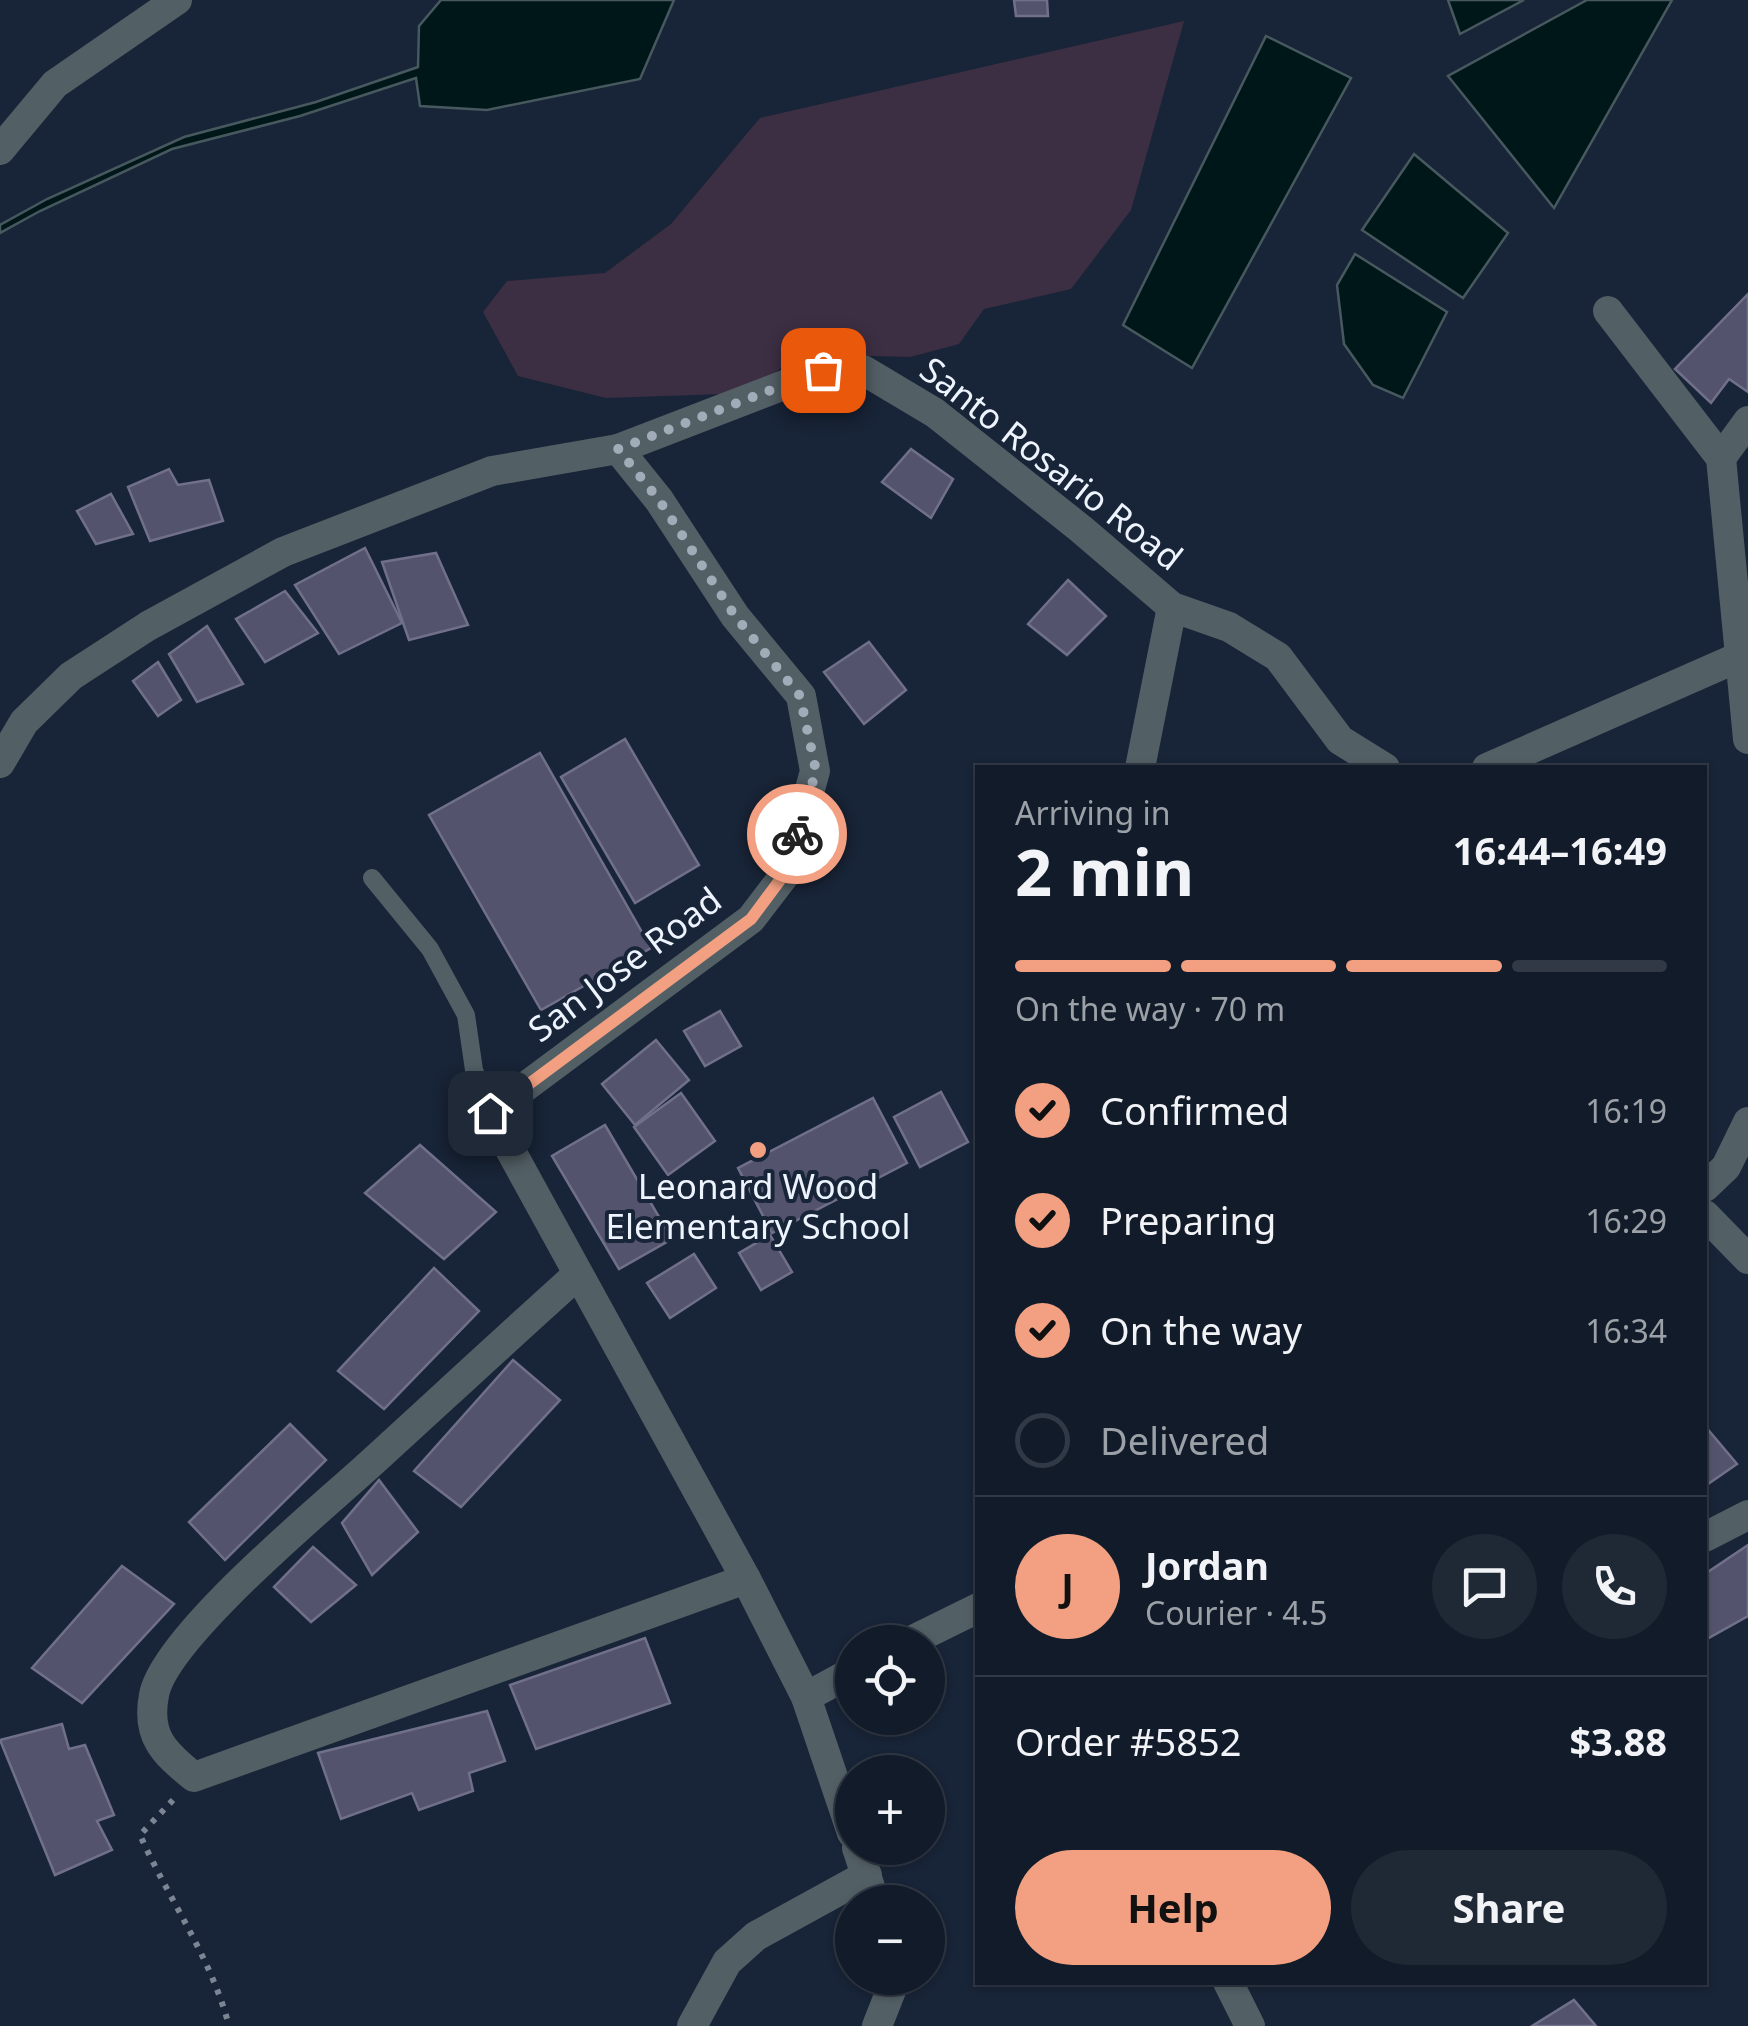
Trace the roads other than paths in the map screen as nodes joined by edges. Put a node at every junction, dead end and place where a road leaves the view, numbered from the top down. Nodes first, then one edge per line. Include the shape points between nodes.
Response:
1 (177, 0) edge
2 (0, 150) edge
3 (1608, 311) dead end
4 (1748, 421) edge
5 (618, 449) junction
6 (1721, 458) junction
7 (1172, 606) junction
8 (1745, 654) edge
9 (1748, 739) edge
10 (0, 763) edge
11 (1141, 765) edge
12 (1380, 765) edge
13 (1494, 765) edge
14 (372, 878) dead end
15 (490, 1113) junction
16 (1748, 1122) edge
17 (1707, 1186) edge
18 (1707, 1217) edge
19 (1748, 1260) edge
20 (576, 1276) junction
21 (1748, 1515) edge
22 (1707, 1536) edge
23 (746, 1578) junction
24 (975, 1609) edge
25 (944, 1625) edge
26 (835, 1681) edge
27 (806, 1697) junction
28 (835, 1783) edge
29 (866, 1875) edge
30 (1230, 1985) edge
31 (889, 1995) edge
32 (692, 2026) edge
33 (876, 2026) edge
34 (1250, 2026) edge

1 - 2 street via 55,84
3 - 6 street
4 - 6 street
5 - 7 street, Santo Rosario Road via 823,370 862,370 934,413
5 - 10 street, Santo Rosario Road via 492,472 283,552 72,676 24,722
5 - 15 street, San Jose Road via 800,696 816,771 786,872 751,919
6 - 8 street
7 - 11 street
7 - 12 street, Santo Rosario Road via 1229,627 1278,658 1340,740
8 - 9 street
8 - 13 street
14 - 15 lane via 430,950 466,1015 474,1070
15 - 20 street
16 - 17 street via 1726,1168
18 - 19 street
20 - 23 street
20 - 23 street via 245,1578 182,1644 154,1691 151,1725 167,1755 194,1777
21 - 22 street
23 - 27 street
24 - 25 street
26 - 27 street
27 - 28 street
29 - 32 street via 756,1936 728,1962
30 - 34 street
31 - 33 street

